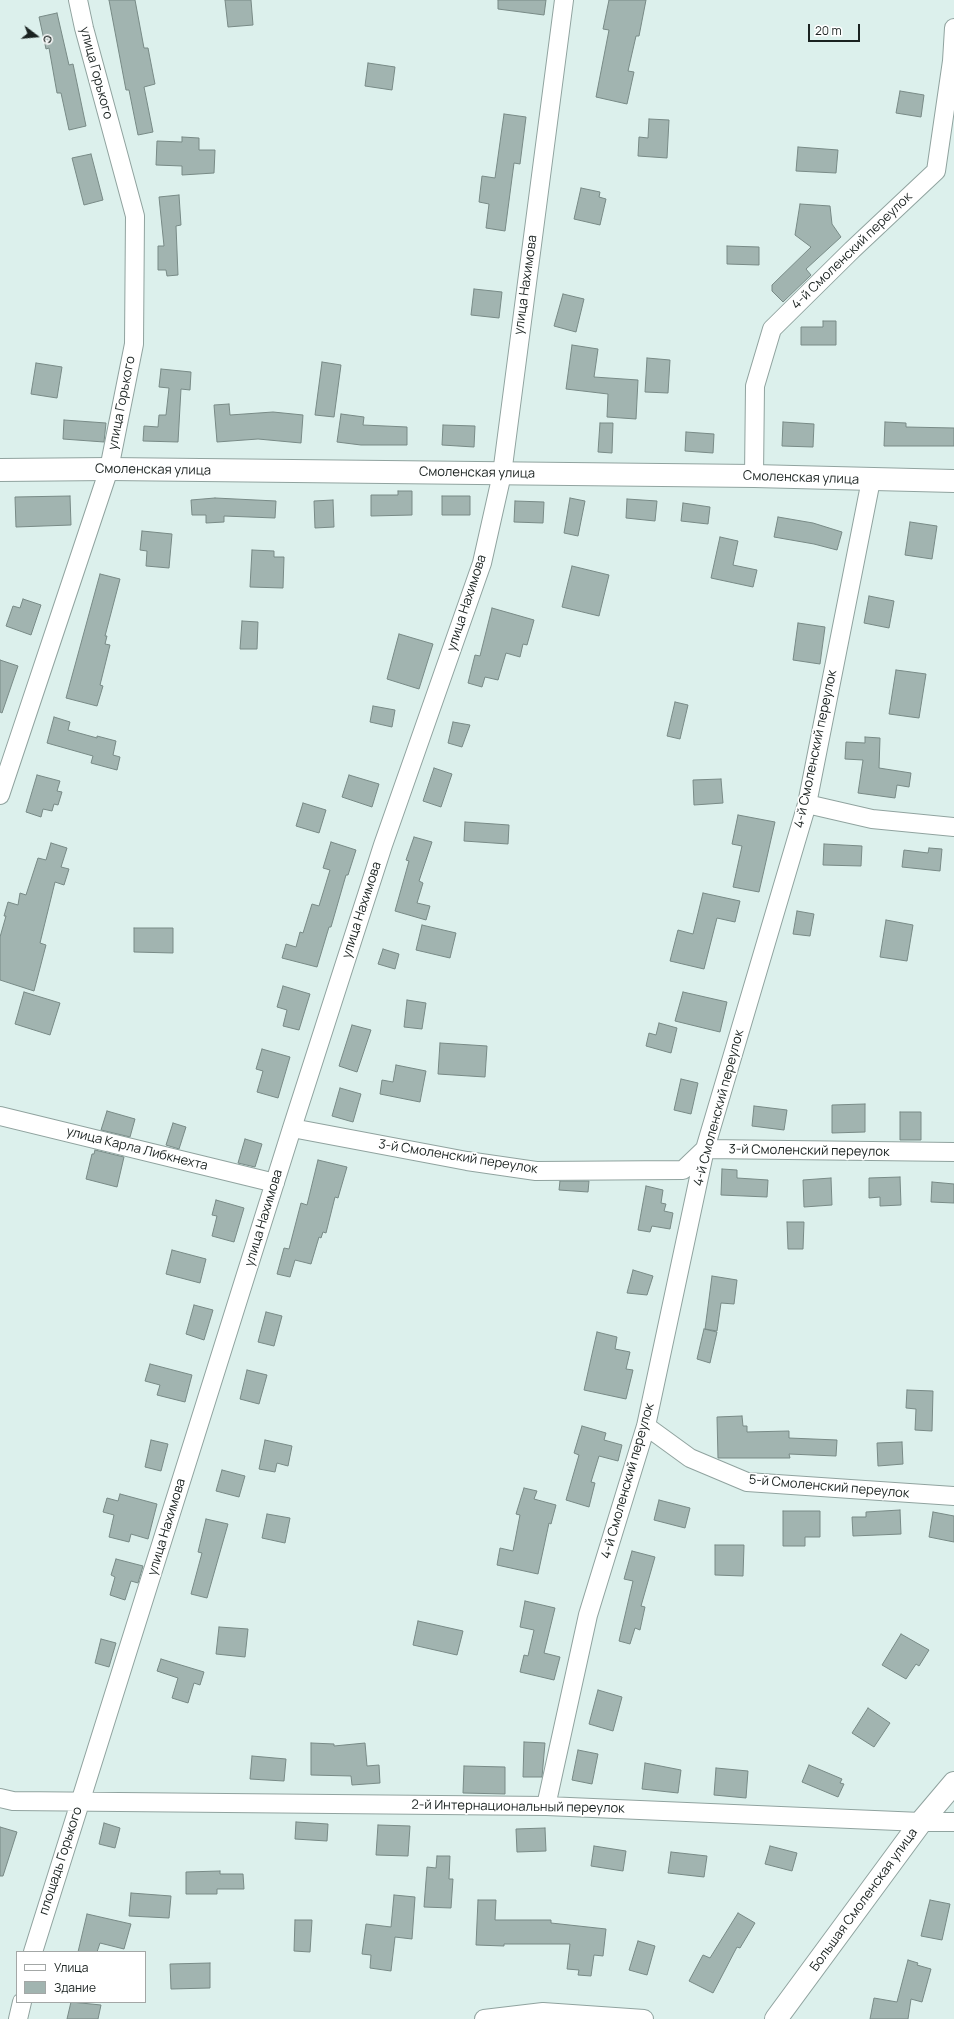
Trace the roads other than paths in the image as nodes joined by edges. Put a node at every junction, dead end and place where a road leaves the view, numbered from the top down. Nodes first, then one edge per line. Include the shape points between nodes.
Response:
1 (78, 0) edge
2 (564, 0) edge
3 (954, 28) edge
4 (109, 469) junction
5 (0, 470) edge
6 (502, 474) junction
7 (754, 476) junction
8 (871, 480) junction
9 (954, 481) edge
10 (0, 795) edge
11 (807, 804) junction
12 (954, 827) edge
13 (0, 1116) edge
14 (292, 1128) junction
15 (705, 1149) junction
16 (954, 1152) edge
17 (275, 1183) junction
18 (646, 1426) junction
19 (954, 1496) edge
20 (954, 1783) edge
21 (0, 1798) edge
22 (81, 1802) junction
23 (546, 1806) junction
24 (921, 1822) junction
25 (954, 1822) edge
26 (33, 1951) edge
27 (22, 2003) edge
28 (18, 2019) edge
29 (484, 2019) edge
30 (644, 2019) edge
31 (776, 2019) edge

1 - 4 street, улица Горького via 135,216 134,344
2 - 6 street, улица Нахимова
3 - 7 street, 4-й Смоленский переулок via 952,61 936,171 772,329 755,386
4 - 5 street, Смоленская улица
4 - 6 street, Смоленская улица
4 - 10 street, улица Горького
6 - 7 street, Смоленская улица
6 - 14 street, улица Нахимова via 482,563 383,845
7 - 8 street, Смоленская улица
8 - 9 street, Смоленская улица
8 - 11 street, 4-й Смоленский переулок
11 - 12 street via 872,819
11 - 15 street, 4-й Смоленский переулок
13 - 17 street, улица Карла Либкнехта
14 - 15 street, 3-й Смоленский переулок via 467,1161 536,1171 683,1170
14 - 17 street, улица Нахимова
15 - 16 street, 3-й Смоленский переулок
15 - 18 street, 4-й Смоленский переулок
17 - 22 street, улица Нахимова
18 - 19 street, 5-й Смоленский переулок via 690,1458 747,1482
18 - 23 street, 4-й Смоленский переулок via 588,1615
20 - 24 street, Большая Смоленская улица
21 - 22 street, площадь Горького via 13,1802
22 - 23 street, 2-й Интернациональный переулок
22 - 26 street, площадь Горького
23 - 24 street, 2-й Интернациональный переулок
24 - 25 street, 2-й Интернациональный переулок
24 - 31 street, Большая Смоленская улица
27 - 28 street
29 - 30 street via 543,2012

